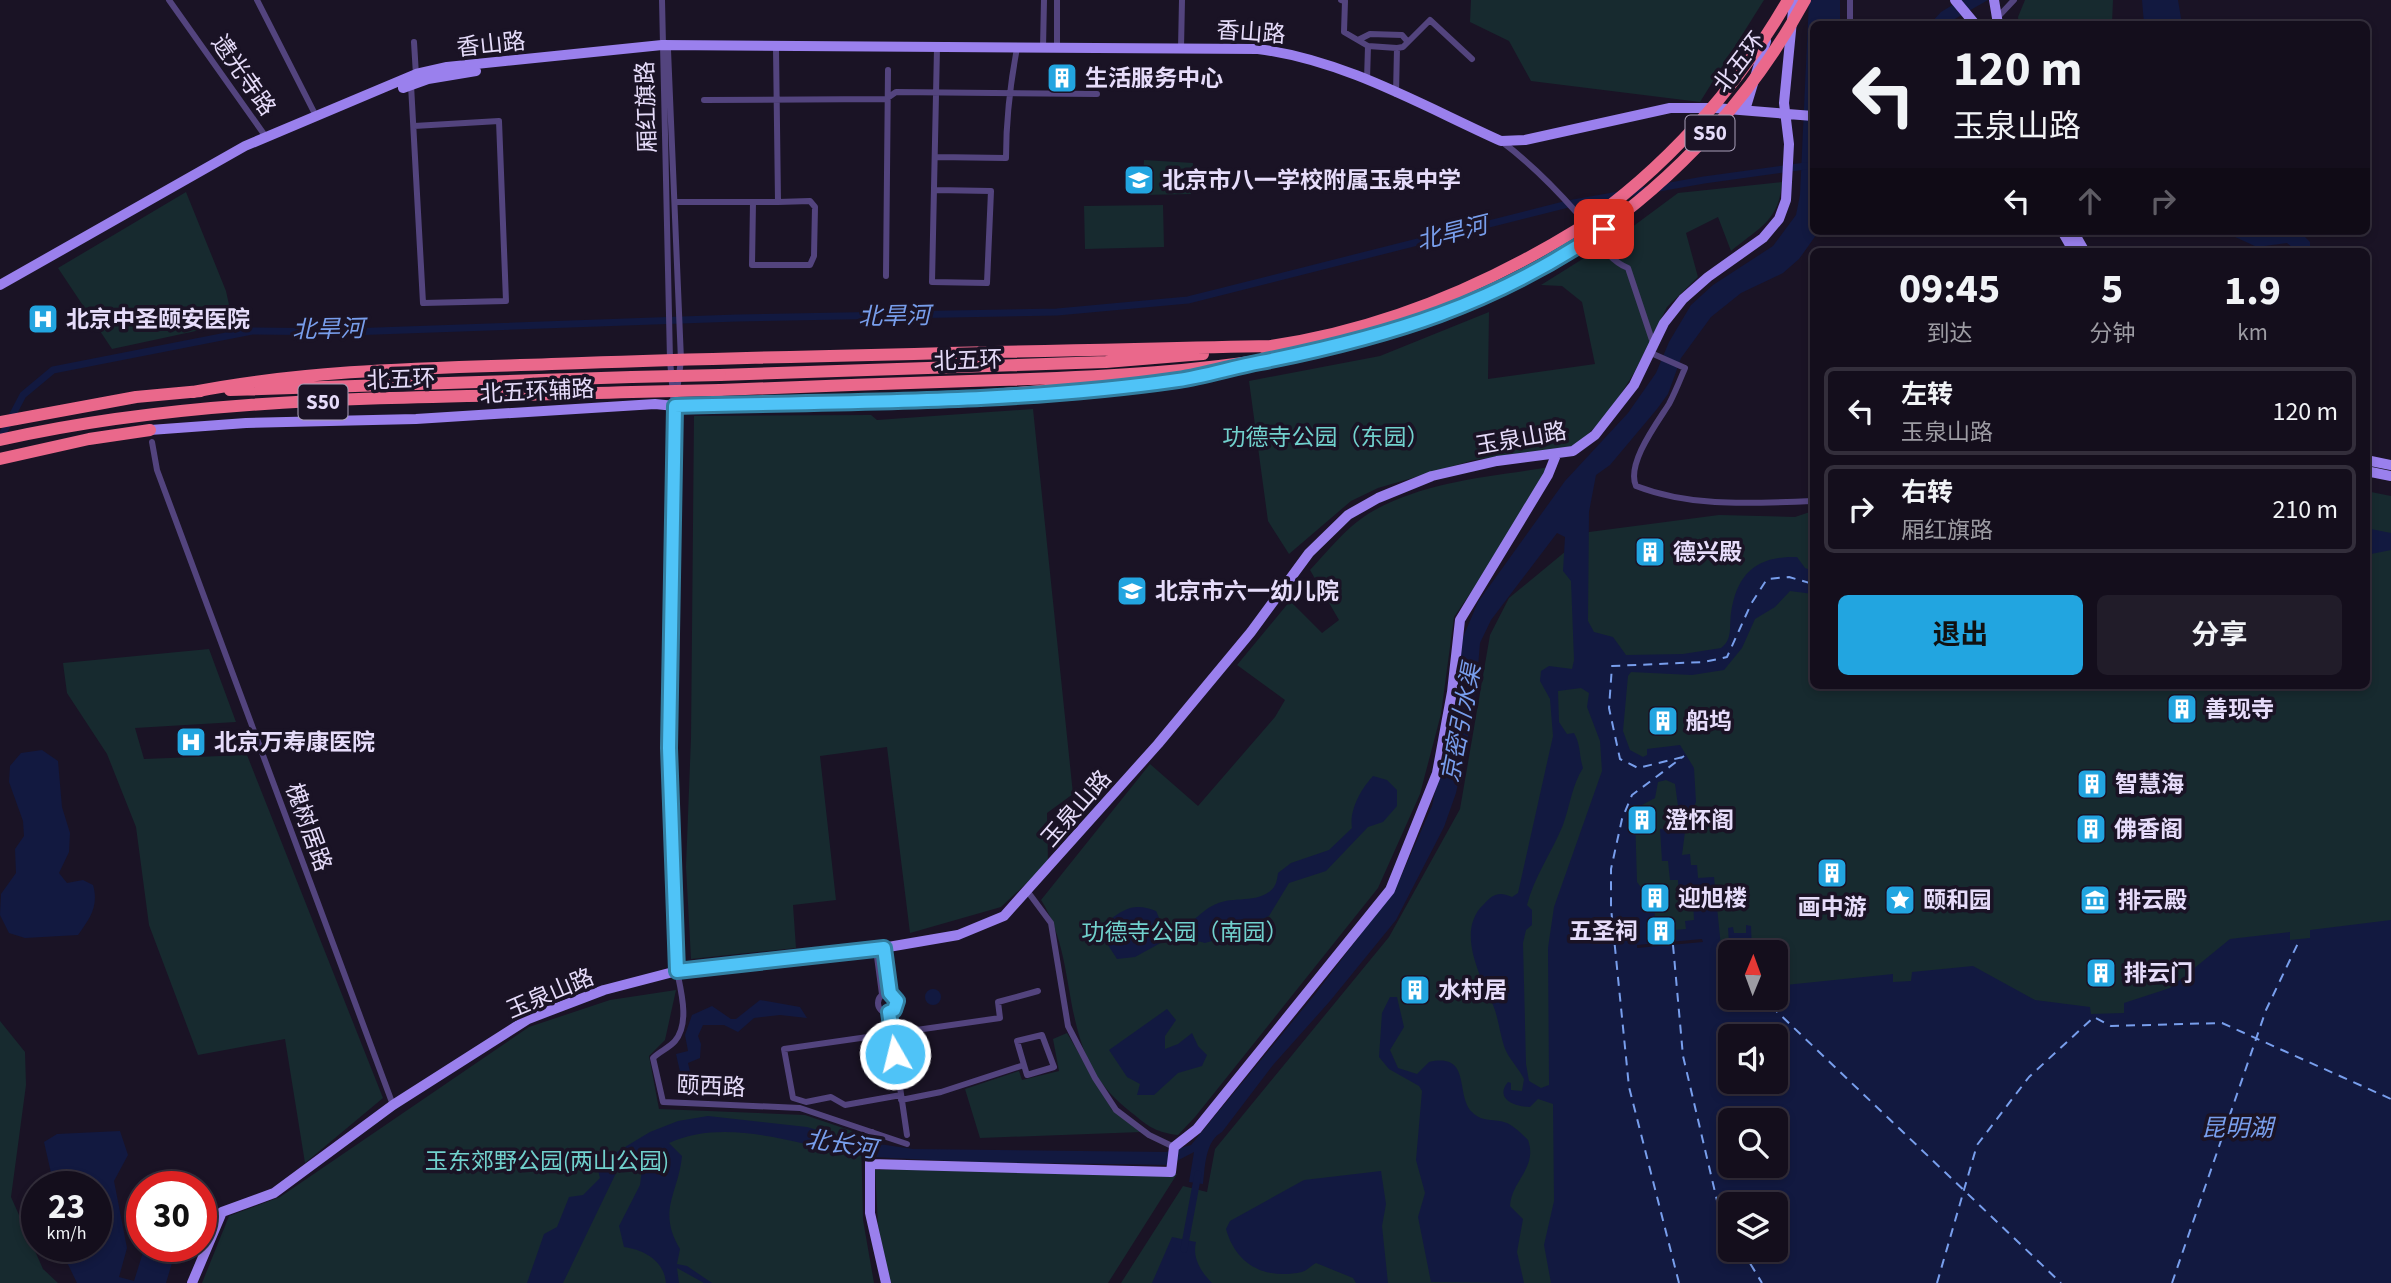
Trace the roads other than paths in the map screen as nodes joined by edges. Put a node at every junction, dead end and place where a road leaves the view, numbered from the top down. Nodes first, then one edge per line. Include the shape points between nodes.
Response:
1 (169, 0) edge
2 (257, 0) edge
3 (662, 0) edge
4 (1044, 0) edge
5 (1057, 0) edge
6 (1182, 0) edge
7 (1342, 0) edge
8 (1779, 0) edge
9 (1788, 0) edge
10 (1794, 0) edge
11 (1805, 0) edge
12 (1850, 0) edge
13 (1955, 0) edge
14 (1994, 0) edge
15 (2014, 0) edge
16 (1997, 18) edge
17 (1850, 21) edge
18 (1972, 21) edge
19 (1358, 40) junction
20 (414, 42) dead end
21 (1408, 42) junction
22 (1368, 46) junction
23 (776, 48) junction
24 (937, 48) junction
25 (1017, 48) junction
26 (1043, 48) junction
27 (1057, 48) junction
28 (1181, 48) junction
29 (1397, 48) junction
30 (664, 49) junction
31 (1472, 58) dead end
32 (888, 70) dead end
33 (416, 74) junction
34 (1367, 80) junction
35 (411, 85) junction
36 (936, 91) junction
37 (1012, 93) junction
38 (1097, 94) dead end
39 (1396, 94) junction
40 (886, 99) junction
41 (704, 100) dead end
42 (777, 100) junction
43 (1745, 110) junction
44 (1785, 114) junction
45 (1807, 116) edge
46 (317, 118) junction
47 (414, 126) junction
48 (265, 137) junction
49 (1501, 141) junction
50 (936, 157) junction
51 (935, 190) junction
52 (676, 202) junction
53 (753, 202) junction
54 (778, 202) junction
55 (886, 276) dead end
56 (0, 285) edge
57 (1271, 345) junction
58 (1655, 351) junction
59 (676, 360) junction
60 (1261, 362) junction
61 (193, 391) junction
62 (675, 406) junction
63 (0, 422) edge
64 (151, 436) junction
65 (0, 440) edge
66 (1556, 455) junction
67 (0, 459) edge
68 (2370, 461) edge
69 (2391, 465) edge
70 (2370, 472) edge
71 (2391, 476) edge
72 (1810, 501) edge
73 (1028, 892) junction
74 (880, 948) junction
75 (677, 971) junction
76 (1038, 991) dead end
77 (886, 994) junction
78 (889, 1012) junction
79 (892, 1034) junction
80 (1024, 1065) junction
81 (901, 1097) junction
82 (393, 1105) junction
83 (872, 1134) junction
84 (906, 1135) dead end
85 (907, 1144) dead end
86 (1174, 1147) junction
87 (870, 1162) junction
88 (192, 1283) edge
89 (886, 1283) edge

1 - 48 street, 遗光寺路
2 - 46 street
3 - 30 street
4 - 26 street
5 - 27 street
6 - 28 street
7 - 19 street via 1344,32
8 - 43 street
9 - 57 highway, 北五环 / S50, bridge via 1743,69 1681,141 1636,185 1578,229 1499,274 1440,300 1378,321
10 - 44 street, 玉泉山路
11 - 60 highway, 北五环 / S50, bridge via 1756,77 1712,131 1665,180 1587,240 1509,286 1446,314 1382,335
12 - 17 street
13 - 18 street
14 - 16 street
15 - 16 street
19 - 21 street via 1370,34 1402,35
19 - 22 street
20 - 33 street
21 - 29 street
21 - 31 street via 1430,20
22 - 29 street
22 - 34 street
23 - 24 street, 香山路
23 - 30 street, 香山路
23 - 42 street
24 - 25 street, 香山路
24 - 36 street
25 - 26 street, 香山路
25 - 37 street
26 - 27 street, 香山路
27 - 28 street, 香山路
28 - 34 street, 香山路 via 1277,51
29 - 39 street
30 - 33 street, 香山路
30 - 35 street, 香山路 via 448,74
30 - 52 street, 厢红旗路
30 - 59 street, 厢红旗路 via 669,311
32 - 40 street
33 - 35 street
33 - 46 street, 香山路
34 - 39 street, 香山路
35 - 47 street
35 - 48 street, 香山路 via 276,139
36 - 37 street
36 - 40 street via 896,92
36 - 50 street
37 - 38 street
37 - 50 street via 1007,104 1006,158
39 - 49 street, 香山路
40 - 42 street
40 - 55 street
41 - 42 street
42 - 54 street
43 - 44 street
43 - 49 street via 1657,109
44 - 45 street
44 - 58 street, 玉泉山路 via 1787,182 1784,208 1773,229 1683,299 1664,323
46 - 48 street, 香山路
47 - 47 street via 423,303 506,301 499,121
48 - 56 street, 香山路
49 - 58 street via 1575,211 1611,259 1629,268
50 - 51 street
51 - 51 street via 932,282 987,283 991,191
52 - 53 street
52 - 59 street, 厢红旗路 via 680,327
53 - 54 street
53 - 54 street via 752,265 810,265 815,207 810,201
57 - 59 highway
57 - 61 highway, 北五环 / S50, bridge via 1107,362
58 - 66 street, 玉泉山路 via 1595,435 1573,451
58 - 72 street via 1685,368 1670,403 1647,436 1634,478 1636,486 1713,503
59 - 61 highway via 371,371 256,379
59 - 62 street, 厢红旗路
60 - 62 highway via 1117,387 969,397
60 - 65 highway, 北五环 / S50, bridge via 1108,377 260,405 138,415
61 - 63 highway, 北五环 / S50
62 - 64 street, 北五环辅路 via 246,423
62 - 75 street, 厢红旗路 via 669,748
64 - 67 highway
64 - 82 street, 槐树居路 via 157,470
66 - 73 street, 玉泉山路 via 1453,470 1385,495 1348,515 1309,553 1251,632
66 - 86 street via 1460,620 1437,774 1390,890 1197,1129
68 - 69 street
70 - 71 street
73 - 74 street, 玉泉山路 via 1004,916 958,935
73 - 86 street via 1051,923 1068,1026 1095,1078 1116,1110
74 - 75 street, 玉泉山路
74 - 77 street
75 - 82 street, 玉泉山路 via 604,990 528,1019
75 - 83 street, 颐西路 via 683,1001 680,1030 674,1042 653,1058 663,1102 800,1108
76 - 79 street via 998,1002 1000,1018
77 - 78 street via 878,1006
77 - 78 street via 896,998 897,1004
78 - 79 street
79 - 81 street
79 - 81 street via 784,1049 793,1098 806,1102 831,1097 845,1105
80 - 80 street via 1017,1041 1042,1035 1054,1067 1027,1074
80 - 81 street via 941,1092
81 - 84 street
82 - 88 street, 玉泉山路 via 274,1193 222,1212
83 - 85 street
83 - 87 street
86 - 87 street via 1171,1172
87 - 89 street via 870,1213

